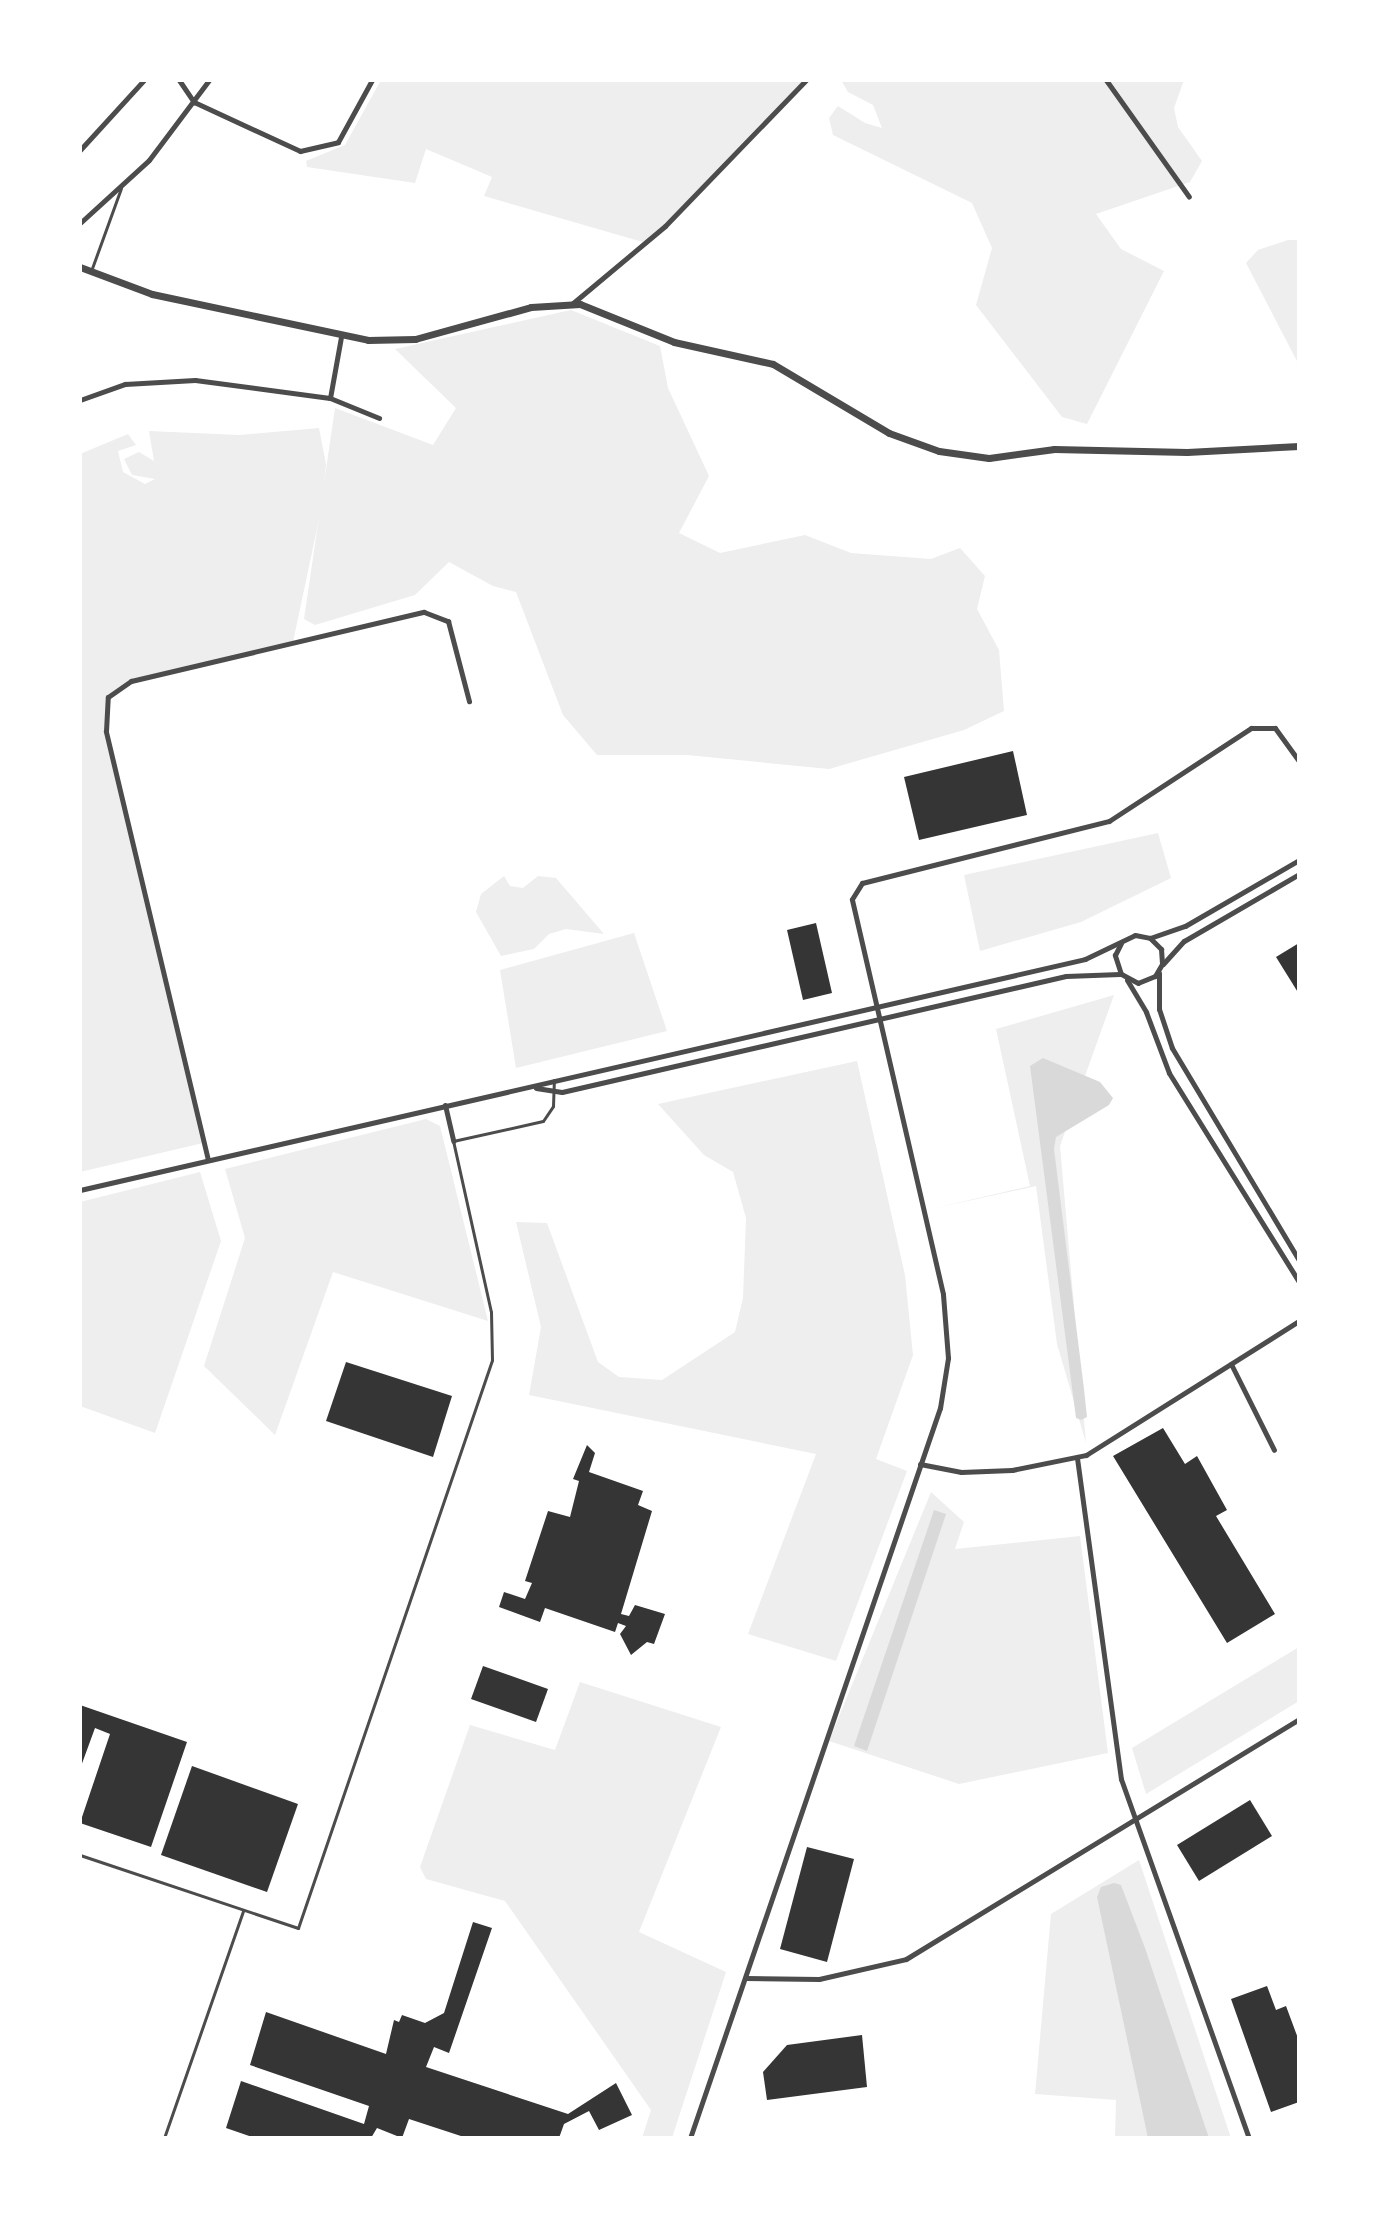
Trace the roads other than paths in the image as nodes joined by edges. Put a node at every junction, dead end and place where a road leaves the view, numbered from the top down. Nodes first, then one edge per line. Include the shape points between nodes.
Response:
1 (144, 80) edge
2 (179, 80) edge
3 (372, 80) edge
4 (806, 80) edge
5 (1106, 80) edge
6 (208, 81) edge
7 (194, 102) junction
8 (80, 150) edge
9 (121, 188) junction
10 (1189, 197) dead end
11 (80, 223) edge
12 (80, 267) edge
13 (91, 271) junction
14 (573, 304) junction
15 (341, 337) junction
16 (330, 398) junction
17 (80, 400) edge
18 (379, 418) dead end
19 (1299, 446) edge
20 (469, 701) dead end
21 (1299, 761) edge
22 (1299, 860) edge
23 (1299, 874) edge
24 (1150, 938) junction
25 (1121, 943) junction
26 (1162, 964) junction
27 (1159, 972) junction
28 (1123, 977) junction
29 (874, 1007) junction
30 (878, 1019) junction
31 (554, 1080) junction
32 (534, 1087) junction
33 (551, 1092) junction
34 (445, 1105) junction
35 (453, 1141) junction
36 (208, 1160) junction
37 (80, 1190) edge
38 (1299, 1260) edge
39 (1299, 1282) edge
40 (1299, 1321) edge
41 (1231, 1364) junction
42 (1274, 1450) dead end
43 (1077, 1458) junction
44 (920, 1464) junction
45 (1299, 1719) edge
46 (1135, 1822) junction
47 (80, 1855) edge
48 (243, 1911) junction
49 (746, 1978) junction
50 (164, 2138) edge
51 (690, 2138) edge
52 (1249, 2138) edge

1 - 8 street
2 - 7 street
3 - 7 street via 338,142 300,151
4 - 14 street via 665,226
5 - 10 street
6 - 7 street
7 - 9 street
9 - 11 street
9 - 13 lane
12 - 13 street
13 - 15 street via 152,294
14 - 15 street via 531,307 415,339
14 - 19 street via 674,342 773,364 889,433 939,451 989,458 1054,449 1187,452
15 - 16 street
16 - 17 street via 227,383 159,380 117,386
16 - 18 street
20 - 36 street via 448,621 424,612 131,681 108,697 106,731
21 - 29 street via 1275,728 1251,728 1109,821 862,883 852,899 853,917
22 - 24 street via 1185,926
23 - 26 street via 1184,941
24 - 25 street via 1135,935
24 - 26 street via 1161,949
25 - 28 street via 1115,955
25 - 29 street via 1085,959
26 - 27 street
27 - 28 street via 1144,982
27 - 38 street via 1159,1009 1172,1048
28 - 30 street via 1108,971 1066,976
28 - 39 street via 1146,1012 1169,1073
29 - 30 street
29 - 31 street
30 - 33 street
30 - 44 street via 921,1190 946,1321 948,1358 940,1408
31 - 32 street
31 - 33 lane
32 - 33 street
32 - 34 street
33 - 35 lane via 553,1106 543,1121
34 - 35 street
34 - 36 street
35 - 48 lane via 493,1328 482,1394 298,1928
36 - 37 street
40 - 41 street
41 - 42 street
41 - 43 street
43 - 44 street via 961,1472
43 - 46 street via 1112,1740
44 - 49 street
45 - 46 street
46 - 49 street via 906,1959 819,1979
46 - 52 street
47 - 48 lane
48 - 50 lane
49 - 51 street

